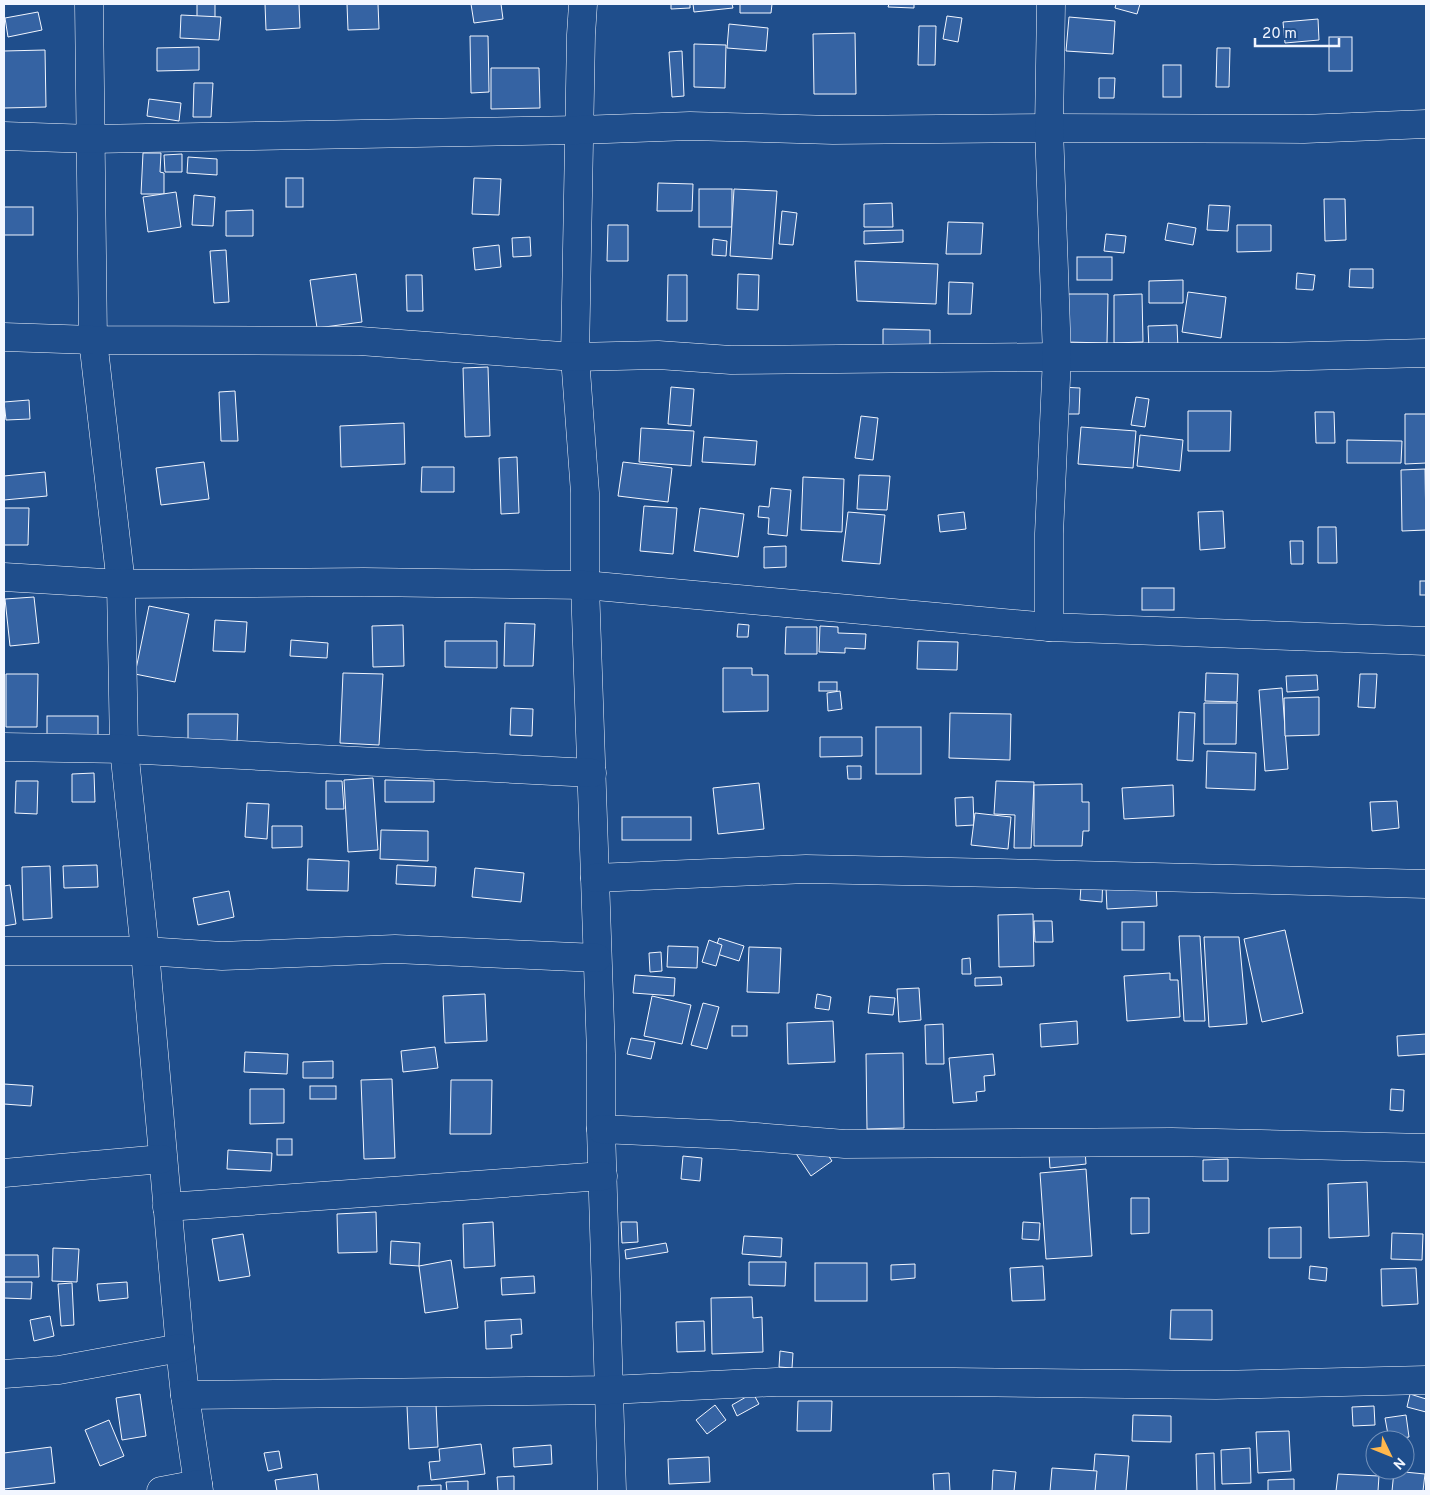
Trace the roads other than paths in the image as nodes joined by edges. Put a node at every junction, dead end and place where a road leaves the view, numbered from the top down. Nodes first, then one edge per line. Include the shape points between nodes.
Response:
1 (89, 4) edge
2 (583, 4) edge
3 (1051, 4) edge
4 (1426, 124) edge
5 (1049, 128) junction
6 (579, 130) junction
7 (4, 136) edge
8 (92, 139) junction
9 (4, 338) edge
10 (93, 340) junction
11 (1426, 353) edge
12 (575, 357) junction
13 (1057, 357) junction
14 (4, 577) edge
15 (122, 584) junction
16 (585, 585) junction
17 (1049, 626) junction
18 (1426, 641) edge
19 (4, 747) edge
20 (124, 749) junction
21 (592, 773) junction
22 (595, 878) junction
23 (1426, 884) edge
24 (4, 951) edge
25 (144, 951) junction
26 (597, 958) junction
27 (601, 1129) junction
28 (1426, 1148) edge
29 (162, 1159) junction
30 (4, 1173) edge
31 (603, 1176) junction
32 (166, 1207) junction
33 (180, 1348) junction
34 (4, 1374) edge
35 (1426, 1380) edge
36 (609, 1390) junction
37 (185, 1395) junction
38 (199, 1488) edge
39 (161, 1491) edge
40 (612, 1491) edge

1 - 8 street
2 - 6 street
3 - 5 street
4 - 5 street via 1304,129
5 - 6 street via 833,130 690,126
5 - 13 street
6 - 8 street
6 - 12 street
7 - 8 street
8 - 10 street
9 - 10 street
10 - 12 street via 360,341
10 - 15 street
11 - 13 street
12 - 13 street via 658,355 740,360
12 - 16 street via 585,493
13 - 17 street via 1049,534
14 - 15 street
15 - 16 street via 364,582
15 - 20 street
16 - 17 street
16 - 21 street
17 - 18 street
19 - 20 street
20 - 21 street
20 - 25 street
21 - 22 street
22 - 23 street via 806,870
22 - 26 street
24 - 25 street
25 - 26 street via 222,956 395,949
25 - 29 street
26 - 27 street
27 - 28 street via 845,1144 1172,1142
27 - 31 street
29 - 30 street
29 - 32 street
31 - 32 street
31 - 36 street
32 - 33 street
33 - 34 street via 59,1370
33 - 37 street
35 - 36 street via 1216,1385 776,1382
36 - 37 street
36 - 40 street
37 - 38 street
38 - 39 street

